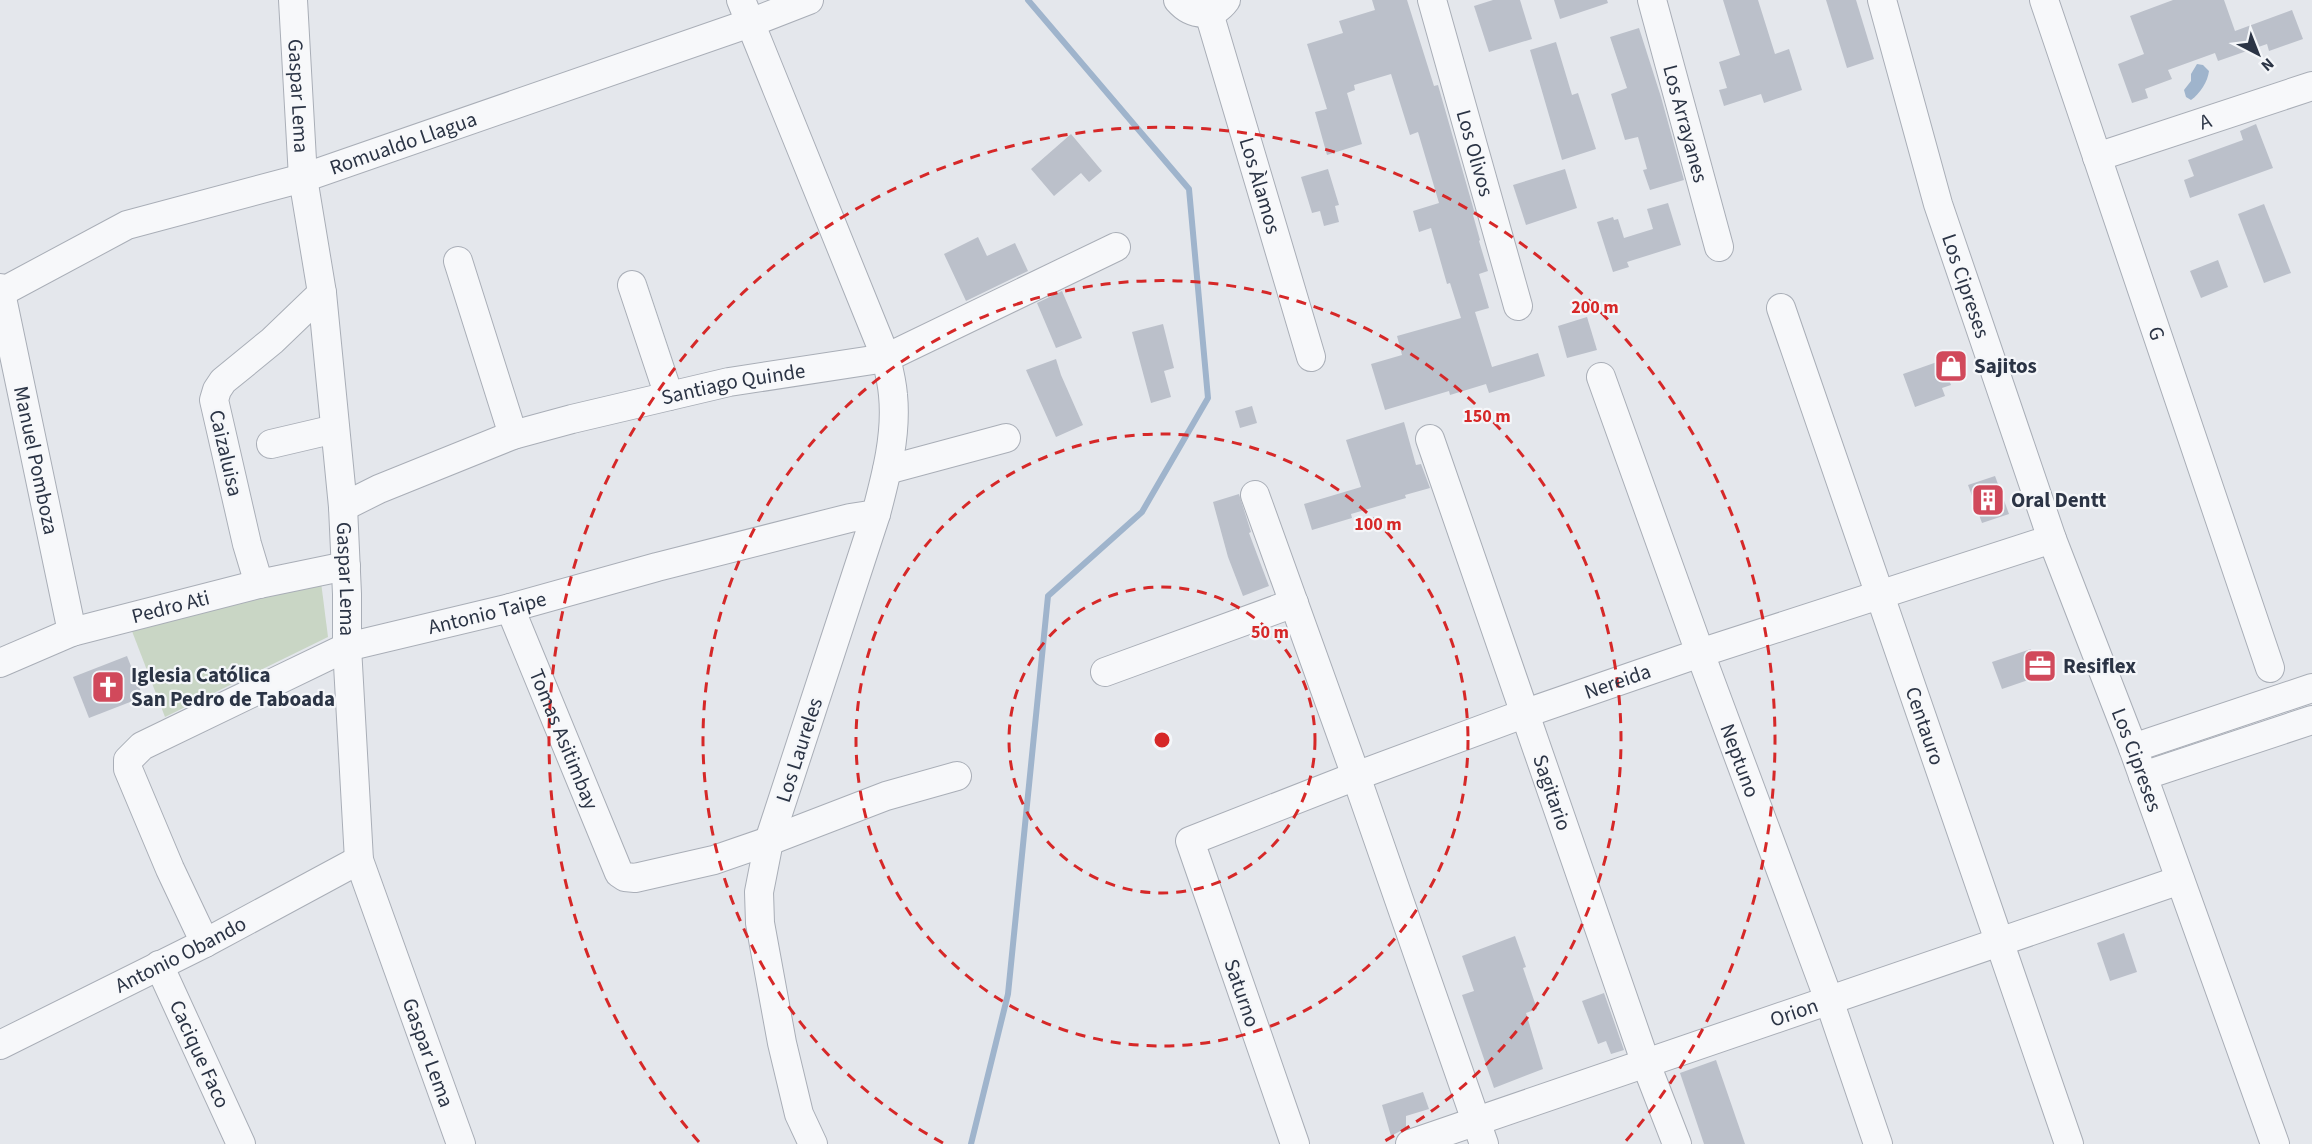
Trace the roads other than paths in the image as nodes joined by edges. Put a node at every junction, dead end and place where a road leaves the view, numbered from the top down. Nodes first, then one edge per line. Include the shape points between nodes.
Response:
1 (293, 0) edge
2 (809, 0) edge
3 (1178, 0) edge
4 (1432, 0) edge
5 (1652, 0) edge
6 (1882, 0) edge
7 (2044, 0) edge
8 (1218, 6) edge
9 (746, 11) edge
10 (2312, 86) edge
11 (2097, 157) junction
12 (303, 178) junction
13 (1116, 247) dead end
14 (1719, 247) dead end
15 (458, 261) dead end
16 (632, 285) dead end
17 (1, 290) edge
18 (322, 293) junction
19 (1518, 306) dead end
20 (1781, 308) dead end
21 (4, 331) edge
22 (1311, 357) dead end
23 (886, 358) junction
24 (1601, 377) dead end
25 (669, 396) junction
26 (335, 429) junction
27 (513, 435) junction
28 (1006, 438) dead end
29 (1430, 439) dead end
30 (271, 444) dead end
31 (887, 470) junction
32 (1255, 495) dead end
33 (343, 507) junction
34 (876, 514) junction
35 (2052, 539) junction
36 (346, 566) junction
37 (259, 584) junction
38 (1882, 595) junction
39 (1294, 603) junction
40 (510, 608) junction
41 (72, 632) junction
42 (347, 647) junction
43 (1700, 653) junction
44 (0, 663) edge
45 (2270, 668) dead end
46 (1105, 672) dead end
47 (2312, 688) edge
48 (1526, 713) junction
49 (2312, 720) edge
50 (2133, 748) junction
51 (957, 776) dead end
52 (1356, 776) junction
53 (2143, 776) junction
54 (770, 841) junction
55 (1190, 841) joint
56 (359, 860) junction
57 (2180, 880) junction
58 (2000, 941) junction
59 (205, 943) junction
60 (159, 965) junction
61 (1829, 1000) junction
62 (0, 1045) edge
63 (1646, 1064) junction
64 (1479, 1133) edge
65 (241, 1144) edge
66 (462, 1144) edge
67 (813, 1144) edge
68 (1295, 1144) edge
69 (1410, 1144) edge
70 (1677, 1144) edge
71 (1878, 1144) edge
72 (2069, 1144) edge
73 (2275, 1144) edge

1 - 12 street, Gaspar Lema
2 - 9 street, Romualdo Llagua
3 - 8 street via 1191,12
4 - 19 street, Los Olivos
5 - 14 street, Los Arrayanes
6 - 35 street, Los Cipreses via 1938,204
7 - 11 street, G
8 - 22 street, Los Àlamos
9 - 12 street, Romualdo Llagua
9 - 23 street, Los Laureles
10 - 11 street, A
11 - 45 street, G
12 - 17 street, Romualdo Llagua via 127,225
12 - 18 street, Gaspar Lema
13 - 23 street, Santiago Quinde
15 - 27 street
16 - 25 street
17 - 21 street, Manuel Pomboza
18 - 26 street, Gaspar Lema
18 - 37 street, Caizaluisa via 273,341 223,381 214,400
20 - 38 street, Centauro
21 - 41 street, Manuel Pomboza
23 - 25 street, Santiago Quinde via 729,382
23 - 31 street, Los Laureles via 893,394
24 - 43 street, Neptuno
25 - 27 street, Santiago Quinde
26 - 30 street
26 - 33 street, Gaspar Lema
27 - 33 street, Santiago Quinde
28 - 31 street
29 - 48 street, Sagitario
31 - 34 street, Los Laureles
32 - 39 street
33 - 36 street, Gaspar Lema
34 - 40 street, Antonio Taipe via 657,567
34 - 54 street, Los Laureles
35 - 38 street, Nereida
35 - 50 street, Los Cipreses
36 - 37 street, Pedro Ati
36 - 42 street, Gaspar Lema
37 - 41 street, Pedro Ati
38 - 43 street, Nereida
38 - 58 street, Centauro
39 - 46 street
39 - 52 street
40 - 42 street, Antonio Taipe
40 - 54 street, Tomas Asitimbay via 619,873 635,878 714,860
41 - 44 street, Pedro Ati
42 - 56 street, Gaspar Lema
42 - 59 street, Antonio Taipe via 142,746 128,760 128,769 170,869
43 - 48 street, Nereida
43 - 61 street, Neptuno
47 - 50 street
48 - 52 street, Nereida
48 - 63 street, Sagitario
49 - 53 street
50 - 53 street, Los Cipreses
51 - 54 street via 886,796
52 - 55 street, Nereida
52 - 64 street
53 - 57 street, Los Cipreses
54 - 67 street, Los Laureles via 759,892 760,923 799,1114
55 - 68 street, Saturno
56 - 59 street, Antonio Obando
56 - 66 street, Gaspar Lema
57 - 58 street, Orion
57 - 73 street, Los Cipreses
58 - 61 street, Orion
58 - 72 street, Centauro
59 - 60 street, Antonio Obando
60 - 62 street, Antonio Obando
60 - 65 street, Cacique Faco
61 - 63 street, Orion
61 - 71 street, Neptuno
63 - 64 street, Orion
63 - 70 street, Sagitario
64 - 69 street, Orion

